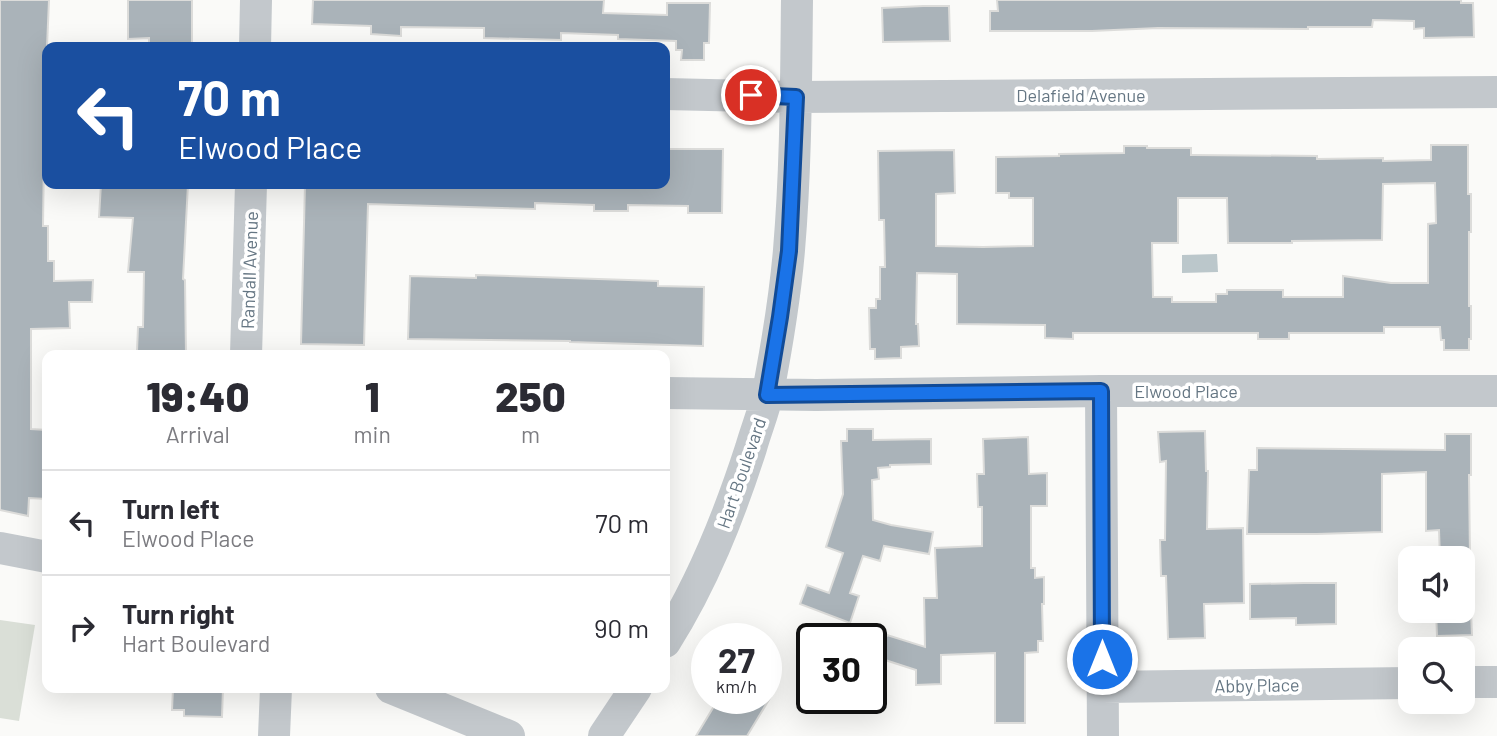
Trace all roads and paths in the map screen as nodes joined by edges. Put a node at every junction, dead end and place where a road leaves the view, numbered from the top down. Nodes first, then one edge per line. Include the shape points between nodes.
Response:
1 (256, 0) edge
2 (797, 0) edge
3 (255, 42) edge
4 (1497, 92) edge
5 (670, 94) edge
6 (796, 97) junction
7 (251, 189) edge
8 (246, 350) edge
9 (1101, 391) junction
10 (1497, 391) edge
11 (670, 393) edge
12 (767, 395) junction
13 (0, 548) edge
14 (42, 556) edge
15 (670, 634) edge
16 (1475, 682) edge
17 (1497, 682) edge
18 (1398, 683) edge
19 (1103, 687) junction
20 (276, 693) edge
21 (403, 693) edge
22 (633, 693) edge
23 (274, 736) edge
24 (509, 736) edge
25 (604, 736) edge
26 (1103, 736) edge

1 - 3 street
2 - 6 street, Hart Boulevard
4 - 6 street, Delafield Avenue
5 - 6 street, Delafield Avenue
6 - 12 street, Hart Boulevard via 789,251
7 - 8 street, Randall Avenue
9 - 10 street, Elwood Place
9 - 12 street, Elwood Place
9 - 19 street
11 - 12 street, Elwood Place
12 - 15 street, Hart Boulevard via 716,546
13 - 14 street
16 - 17 street
18 - 19 street, Abby Place
19 - 26 street
20 - 23 street
21 - 24 street
22 - 25 street

